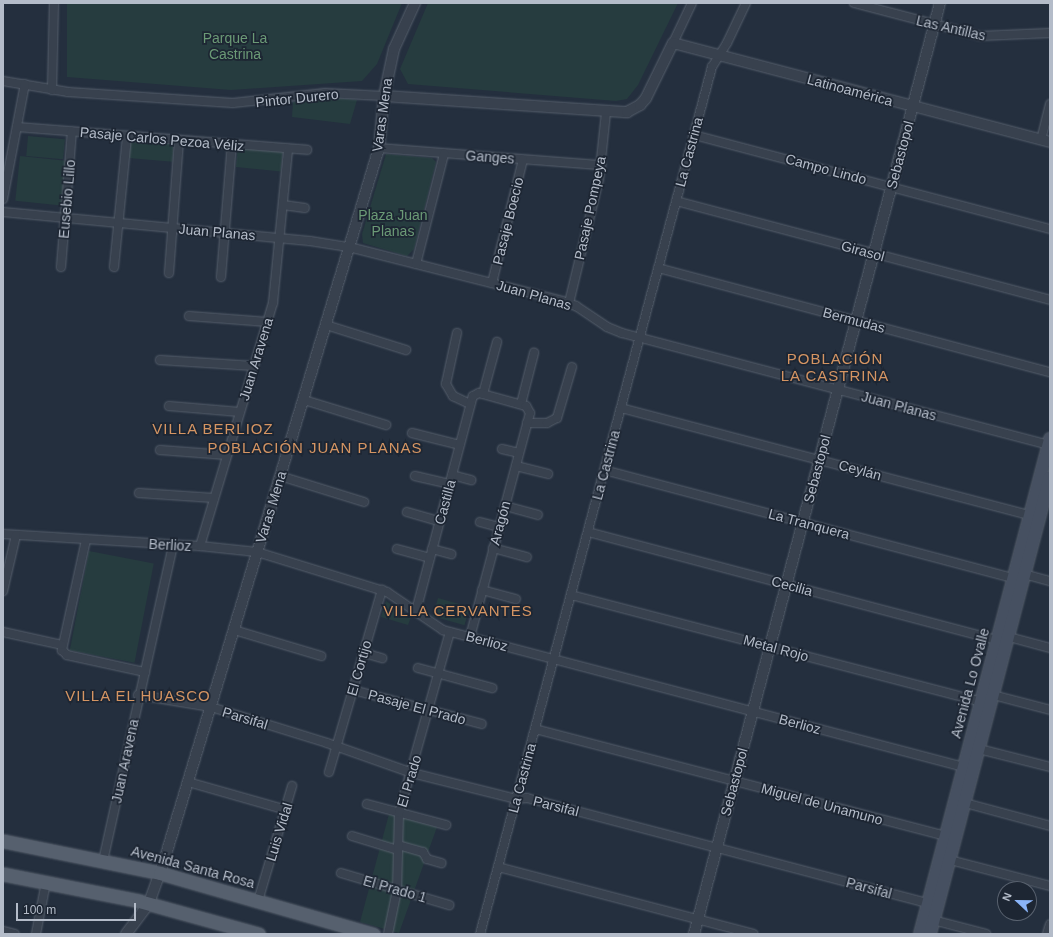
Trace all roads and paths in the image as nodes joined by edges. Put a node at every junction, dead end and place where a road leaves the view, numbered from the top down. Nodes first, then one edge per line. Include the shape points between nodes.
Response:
1 (54, 3) edge
2 (415, 3) edge
3 (692, 3) edge
4 (746, 3) edge
5 (854, 3) edge
6 (940, 3) edge
7 (935, 24) junction
8 (1050, 33) edge
9 (673, 43) junction
10 (719, 56) junction
11 (3, 82) edge
12 (25, 84) junction
13 (52, 90) junction
14 (384, 96) junction
15 (1050, 104) edge
16 (913, 106) junction
17 (606, 112) junction
18 (17, 127) junction
19 (72, 131) junction
20 (694, 135) junction
21 (126, 136) junction
22 (179, 140) junction
23 (1045, 141) edge
24 (232, 144) junction
25 (379, 148) junction
26 (288, 149) junction
27 (307, 150) dead end
28 (444, 154) junction
29 (7, 156) edge
30 (523, 160) junction
31 (601, 166) junction
32 (892, 187) junction
33 (3, 199) edge
34 (676, 201) junction
35 (283, 205) junction
36 (305, 208) dead end
37 (3, 212) edge
38 (65, 218) junction
39 (118, 223) junction
40 (172, 228) junction
41 (1050, 229) edge
42 (224, 233) junction
43 (278, 238) junction
44 (349, 247) junction
45 (874, 254) junction
46 (416, 264) junction
47 (61, 267) dead end
48 (114, 267) dead end
49 (658, 268) junction
50 (169, 273) dead end
51 (221, 277) dead end
52 (492, 283) junction
53 (1050, 300) edge
54 (570, 303) junction
55 (189, 316) dead end
56 (856, 321) junction
57 (268, 322) junction
58 (326, 325) junction
59 (457, 333) dead end
60 (640, 338) junction
61 (497, 342) dead end
62 (406, 350) dead end
63 (534, 353) dead end
64 (160, 360) dead end
65 (254, 366) junction
66 (572, 368) dead end
67 (1050, 372) edge
68 (838, 390) junction
69 (480, 394) junction
70 (304, 400) junction
71 (470, 404) junction
72 (521, 404) junction
73 (169, 406) dead end
74 (621, 408) junction
75 (240, 412) junction
76 (527, 423) junction
77 (386, 425) dead end
78 (412, 433) dead end
79 (1049, 442) edge
80 (460, 446) junction
81 (502, 449) dead end
82 (160, 450) dead end
83 (519, 452) junction
84 (227, 455) junction
85 (820, 460) junction
86 (516, 466) junction
87 (604, 470) junction
88 (548, 474) dead end
89 (452, 475) junction
90 (280, 476) junction
91 (416, 476) dead end
92 (1050, 478) edge
93 (471, 480) dead end
94 (449, 484) junction
95 (139, 493) dead end
96 (214, 498) junction
97 (364, 502) dead end
98 (505, 506) junction
99 (407, 512) dead end
100 (1046, 512) edge
101 (538, 515) dead end
102 (1030, 515) junction
103 (440, 521) junction
104 (480, 522) dead end
105 (803, 522) junction
106 (499, 527) junction
107 (588, 532) junction
108 (3, 534) edge
109 (16, 535) junction
110 (86, 540) junction
111 (173, 545) junction
112 (200, 546) junction
113 (493, 548) junction
114 (397, 549) dead end
115 (432, 549) junction
116 (257, 552) junction
117 (451, 554) dead end
118 (527, 557) dead end
119 (430, 558) junction
120 (1018, 575) junction
121 (1050, 581) edge
122 (786, 584) junction
123 (382, 590) junction
124 (482, 590) junction
125 (3, 591) edge
126 (571, 594) junction
127 (516, 599) dead end
128 (416, 611) junction
129 (234, 630) junction
130 (3, 632) edge
131 (450, 632) junction
132 (470, 637) junction
133 (1003, 639) junction
134 (62, 645) junction
135 (770, 647) junction
136 (1050, 648) edge
137 (364, 653) junction
138 (321, 656) dead end
139 (382, 658) dead end
140 (554, 659) junction
141 (418, 668) dead end
142 (144, 672) junction
143 (439, 674) junction
144 (492, 688) dead end
145 (353, 690) junction
146 (993, 695) junction
147 (138, 696) junction
148 (980, 702) junction
149 (211, 707) junction
150 (1050, 710) edge
151 (429, 711) junction
152 (753, 711) junction
153 (482, 724) dead end
154 (535, 729) junction
155 (336, 746) junction
156 (979, 749) junction
157 (969, 768) junction
158 (1050, 768) edge
159 (329, 772) dead end
160 (412, 773) junction
161 (734, 781) junction
162 (188, 782) junction
163 (292, 786) dead end
164 (516, 799) junction
165 (965, 803) junction
166 (366, 804) dead end
167 (286, 810) junction
168 (399, 813) junction
169 (446, 824) dead end
170 (1050, 826) edge
171 (352, 836) dead end
172 (945, 836) junction
173 (3, 841) edge
174 (398, 847) junction
175 (717, 848) junction
176 (950, 860) junction
177 (103, 861) junction
178 (441, 863) dead end
179 (498, 867) junction
180 (160, 873) junction
181 (341, 873) dead end
182 (3, 874) edge
183 (46, 882) junction
184 (1050, 886) edge
185 (397, 890) junction
186 (258, 901) junction
187 (149, 903) junction
188 (928, 903) junction
189 (449, 904) dead end
190 (929, 919) junction
191 (698, 920) junction
192 (1050, 924) edge
193 (3, 931) edge
194 (15, 934) edge
195 (36, 934) edge
196 (126, 934) edge
197 (259, 934) edge
198 (373, 934) edge
199 (388, 934) edge
200 (480, 934) edge
201 (694, 934) edge
202 (753, 934) edge
203 (920, 934) edge
204 (930, 934) edge
205 (986, 934) edge
206 (1047, 934) edge

1 - 13 street
2 - 14 street, Varas Mena via 397,41
3 - 9 street
4 - 10 street, La Castrina
5 - 7 street, Las Antillas
6 - 7 street, Sebastopol
7 - 8 street, Las Antillas via 986,37
7 - 16 street, Sebastopol
9 - 10 street, Latinoamérica
9 - 17 street, Pintor Durero via 643,102 627,112
10 - 16 street, Latinoamérica
10 - 20 street, La Castrina via 712,67
11 - 12 street, Pintor Durero
12 - 13 street, Pintor Durero
12 - 18 street
13 - 14 street, Pintor Durero via 233,103 325,93
14 - 17 street, Pintor Durero
14 - 25 street, Varas Mena
15 - 23 street
16 - 23 street, Latinoamérica
16 - 32 street, Sebastopol
17 - 31 street, Pasaje Pompeya
18 - 19 street, Pasaje Carlos Pezoa Véliz
18 - 29 street
19 - 21 street, Pasaje Carlos Pezoa Véliz
19 - 38 street, Eusebio Lillo
20 - 32 street, Campo Lindo
20 - 34 street, La Castrina
21 - 22 street, Pasaje Carlos Pezoa Véliz
21 - 39 street
22 - 24 street, Pasaje Carlos Pezoa Véliz
22 - 40 street
24 - 26 street, Pasaje Carlos Pezoa Véliz
24 - 42 street
25 - 28 street, Ganges
25 - 44 street, Varas Mena
26 - 27 street, Pasaje Carlos Pezoa Véliz
26 - 35 street, Juan Aravena
28 - 30 street, Ganges
28 - 46 street
29 - 33 street
30 - 31 street, Ganges
30 - 52 street, Pasaje Boecio
31 - 54 street, Pasaje Pompeya
32 - 41 street, Campo Lindo
32 - 45 street, Sebastopol
34 - 45 street, Girasol
34 - 49 street, La Castrina
35 - 36 street
35 - 43 street, Juan Aravena
37 - 38 street, Juan Planas
38 - 39 street, Juan Planas
38 - 47 street, Eusebio Lillo
39 - 40 street, Juan Planas
39 - 48 street
40 - 42 street, Juan Planas
40 - 50 street
42 - 43 street, Juan Planas
42 - 51 street
43 - 44 street, Juan Planas
43 - 57 street, Juan Aravena via 274,298
44 - 46 street, Juan Planas
44 - 58 street, Varas Mena
45 - 53 street, Girasol
45 - 56 street, Sebastopol
46 - 52 street, Juan Planas
49 - 56 street, Bermudas
49 - 60 street, La Castrina
52 - 54 street, Juan Planas
54 - 60 street, Juan Planas via 612,330
55 - 57 street
56 - 67 street, Bermudas
56 - 68 street, Sebastopol
57 - 65 street, Juan Aravena
58 - 62 street
58 - 70 street, Varas Mena
59 - 71 street via 446,384 453,396
60 - 68 street, Juan Planas
60 - 74 street, La Castrina
61 - 69 street, Castilla
63 - 72 street
64 - 65 street
65 - 75 street, Juan Aravena
66 - 76 street via 557,418 547,423
68 - 79 street, Juan Planas
68 - 85 street, Sebastopol
69 - 71 street, Castilla
69 - 72 street
70 - 77 street
70 - 90 street, Varas Mena
71 - 80 street, Castilla
72 - 76 street, Aragón via 529,409
73 - 75 street
74 - 85 street, Ceylán
74 - 87 street, La Castrina
75 - 84 street, Juan Aravena
76 - 83 street, Aragón
78 - 80 street
79 - 102 main road, Avenida Lo Ovalle
80 - 89 street, Castilla
81 - 83 street
82 - 84 street
83 - 86 street, Aragón
84 - 96 street, Juan Aravena
85 - 102 street, Ceylán
85 - 105 street, Sebastopol
86 - 88 street
86 - 98 street, Aragón
87 - 105 street, La Tranquera
87 - 107 street, La Castrina
89 - 93 street
89 - 94 street, Castilla
90 - 97 street
90 - 116 street, Varas Mena
91 - 94 street
92 - 100 main road, Avenida Lo Ovalle
94 - 103 street, Castilla
95 - 96 street
96 - 112 street, Juan Aravena
98 - 101 street
98 - 106 street, Aragón
99 - 103 street
100 - 120 main road, Avenida Lo Ovalle
102 - 120 main road, Avenida Lo Ovalle
103 - 115 street, Castilla
104 - 106 street
105 - 120 street, La Tranquera
105 - 122 street, Sebastopol
106 - 113 street, Aragón
107 - 122 street, Cecilia
107 - 126 street, La Castrina
108 - 109 street, Berlioz
109 - 110 street, Berlioz
109 - 125 street
110 - 111 street, Berlioz
110 - 134 street
111 - 112 street, Berlioz
111 - 142 street, Juan Aravena
112 - 116 street, Berlioz
113 - 118 street
113 - 124 street, Aragón
114 - 119 street
115 - 117 street
115 - 119 street, Castilla
116 - 123 street, Berlioz
116 - 129 street, Varas Mena
119 - 128 street, Castilla
120 - 121 street, La Tranquera
120 - 133 main road, Avenida Lo Ovalle
122 - 133 street, Cecilia
122 - 135 street, Sebastopol
123 - 128 street, Berlioz
123 - 137 street, El Cortijo
124 - 127 street
124 - 132 street, Aragón
126 - 135 street, Metal Rojo
126 - 140 street, La Castrina
128 - 131 street, Berlioz via 436,626
129 - 138 street
129 - 149 street, Varas Mena
130 - 134 street
131 - 132 street, Berlioz
131 - 143 street, El Prado
132 - 140 street, Berlioz
133 - 136 street, Cecilia
133 - 146 main road, Avenida Lo Ovalle
133 - 148 main road, Avenida Lo Ovalle
134 - 142 street via 62,650 67,656
135 - 148 street, Metal Rojo
135 - 152 street, Sebastopol
137 - 139 street
137 - 145 street, El Cortijo
140 - 152 street, Berlioz
140 - 154 street, La Castrina
141 - 143 street
142 - 147 street, Juan Aravena
143 - 144 street
143 - 151 street, El Prado
145 - 151 street, Pasaje El Prado
145 - 155 street, El Cortijo
146 - 150 street
146 - 156 main road, Avenida Lo Ovalle
147 - 149 street, Parsifal
147 - 177 street, Juan Aravena
148 - 157 main road, Avenida Lo Ovalle
149 - 155 street, Parsifal
149 - 162 street, Varas Mena
151 - 153 street, Pasaje El Prado
151 - 160 street, El Prado
152 - 157 street, Berlioz
152 - 161 street, Sebastopol
154 - 161 street, Miguel de Unamuno
154 - 164 street, La Castrina
155 - 159 street, El Cortijo
155 - 160 street, Parsifal
156 - 157 main road, Avenida Lo Ovalle
156 - 158 street
157 - 165 main road, Avenida Lo Ovalle
157 - 172 main road, Avenida Lo Ovalle
160 - 164 street, Parsifal
160 - 168 street, El Prado
161 - 172 street, Miguel de Unamuno
161 - 175 street, Sebastopol
162 - 167 street
162 - 180 street, Varas Mena
163 - 167 street, Luis Vidal
164 - 175 street, Parsifal via 527,798
164 - 179 street, La Castrina
165 - 170 street
165 - 176 main road, Avenida Lo Ovalle
166 - 168 street
167 - 186 street, Luis Vidal
168 - 169 street
168 - 174 street, El Prado
171 - 174 street
172 - 188 main road, Avenida Lo Ovalle
173 - 177 main road, Avenida Santa Rosa
174 - 178 street via 423,852 427,859
174 - 185 street, El Prado
175 - 188 street, Parsifal
175 - 191 street, Sebastopol
176 - 184 street
176 - 190 main road, Avenida Lo Ovalle
177 - 180 main road, Avenida Santa Rosa
179 - 191 street
179 - 200 street, La Castrina
180 - 186 main road, Avenida Santa Rosa
180 - 187 street, Varas Mena
181 - 185 street, El Prado 1
182 - 183 main road
183 - 187 main road
183 - 195 street
185 - 189 street, El Prado 1
185 - 199 street, El Prado
186 - 198 main road, Avenida Santa Rosa
187 - 196 street, Varas Mena
187 - 197 main road
188 - 190 main road, Avenida Lo Ovalle
190 - 203 main road, Avenida Lo Ovalle
190 - 204 main road, Avenida Lo Ovalle
190 - 205 street
191 - 201 street, Sebastopol
191 - 202 street
192 - 206 street
193 - 194 street

